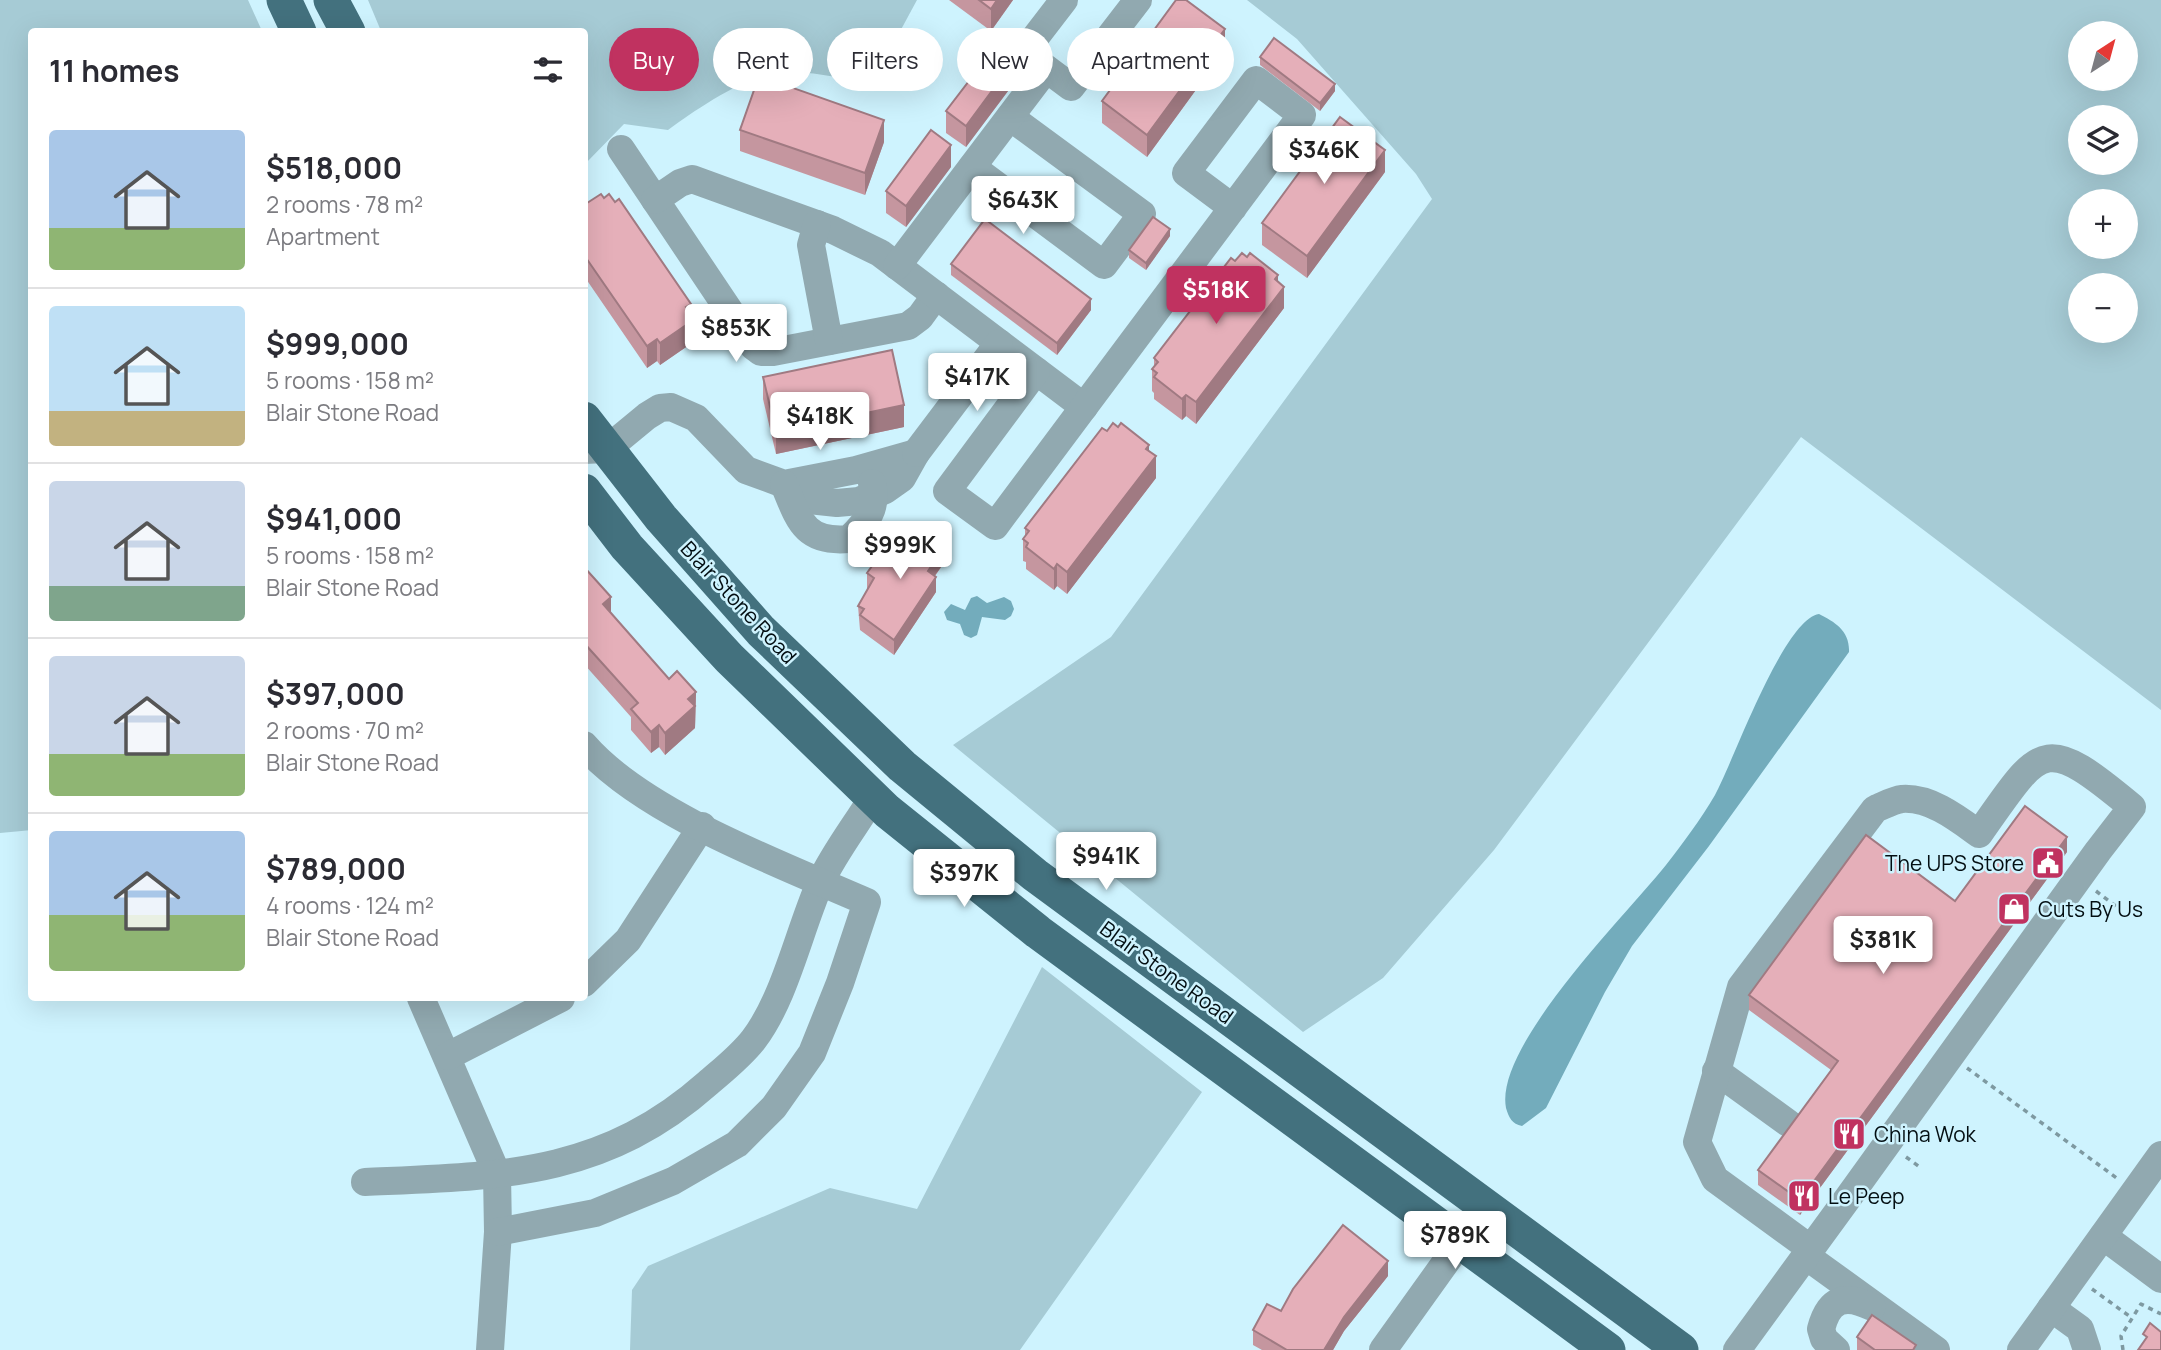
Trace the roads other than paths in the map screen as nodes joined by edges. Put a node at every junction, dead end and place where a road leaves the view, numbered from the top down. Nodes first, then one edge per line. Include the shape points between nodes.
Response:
1 (284, 0) edge
2 (331, 0) edge
3 (1064, 0) edge
4 (1138, 0) edge
5 (297, 28) edge
6 (346, 28) edge
7 (1042, 28) edge
8 (1053, 74) edge
9 (1030, 91) edge
10 (1010, 117) junction
11 (621, 149) dead end
12 (972, 167) junction
13 (655, 200) junction
14 (1233, 208) dead end
15 (817, 224) junction
16 (897, 266) junction
17 (936, 295) junction
18 (829, 341) junction
19 (999, 343) junction
20 (1036, 370) junction
21 (1084, 407) junction
22 (588, 429) edge
23 (596, 450) edge
24 (916, 453) junction
25 (867, 467) junction
26 (783, 484) junction
27 (875, 495) junction
28 (591, 507) edge
29 (588, 748) edge
30 (873, 797) junction
31 (702, 826) junction
32 (821, 882) junction
33 (588, 979) edge
34 (422, 1001) edge
35 (555, 1001) edge
36 (448, 1056) junction
37 (1716, 1071) junction
38 (1788, 1123) dead end
39 (2161, 1155) edge
40 (497, 1174) junction
41 (365, 1182) dead end
42 (498, 1232) junction
43 (2103, 1236) junction
44 (1461, 1241) junction
45 (1808, 1252) junction
46 (2157, 1267) edge
47 (1836, 1278) junction
48 (2051, 1308) junction
49 (1890, 1316) junction
50 (2077, 1343) edge
51 (490, 1350) edge
52 (1383, 1350) edge
53 (1608, 1350) edge
54 (1681, 1350) edge
55 (1737, 1350) edge
56 (1819, 1350) edge
57 (1836, 1350) edge
58 (1936, 1350) edge
59 (2021, 1350) edge

1 - 5 main road
2 - 6 main road
3 - 7 street
4 - 8 street via 1071,88
9 - 10 street
10 - 12 street
10 - 12 street via 1142,215 1104,265
11 - 13 street
12 - 16 street
13 - 15 street via 692,179
13 - 18 street via 753,346 773,352
14 - 21 street
15 - 16 street
15 - 18 street via 811,245
16 - 17 street
17 - 18 street via 908,326
17 - 19 street
19 - 20 street
19 - 24 street
20 - 21 street
20 - 21 street via 947,491 995,526
22 - 23 main road, Blair Stone Road
23 - 26 street via 660,408 671,407 696,418 746,470
23 - 54 main road, Blair Stone Road via 761,631 902,766 1046,883
24 - 25 street
24 - 27 street via 902,478
25 - 26 street
25 - 27 street
26 - 27 street via 809,500 837,503
26 - 27 street via 807,530 833,540 849,539 861,528 873,511
28 - 30 main road, Blair Stone Road via 729,658
29 - 31 street via 642,794
30 - 32 street
30 - 44 main road, Blair Stone Road via 1038,932
31 - 32 street
31 - 33 street via 628,940
32 - 40 street via 769,1010 754,1039 729,1065 679,1109 630,1138 582,1159
32 - 42 street via 867,902 812,1053 774,1107 737,1143 673,1181 595,1213
34 - 36 street
35 - 36 street
36 - 40 street
37 - 38 street
37 - 45 street via 1697,1142 1704,1161 1715,1179
37 - 45 street via 1741,987 1875,809 1900,799 1913,800 1943,809 1979,834 2019,776 2051,756 2086,770 2132,807
39 - 43 street
40 - 41 street
40 - 42 street
42 - 51 street
43 - 46 street
43 - 48 street
44 - 52 street
44 - 53 main road, Blair Stone Road
45 - 47 street
45 - 55 street
47 - 49 street
47 - 56 street via 1810,1314 1811,1344
48 - 50 street
48 - 59 street
49 - 57 street via 1849,1298 1840,1300 1821,1329
49 - 58 street

